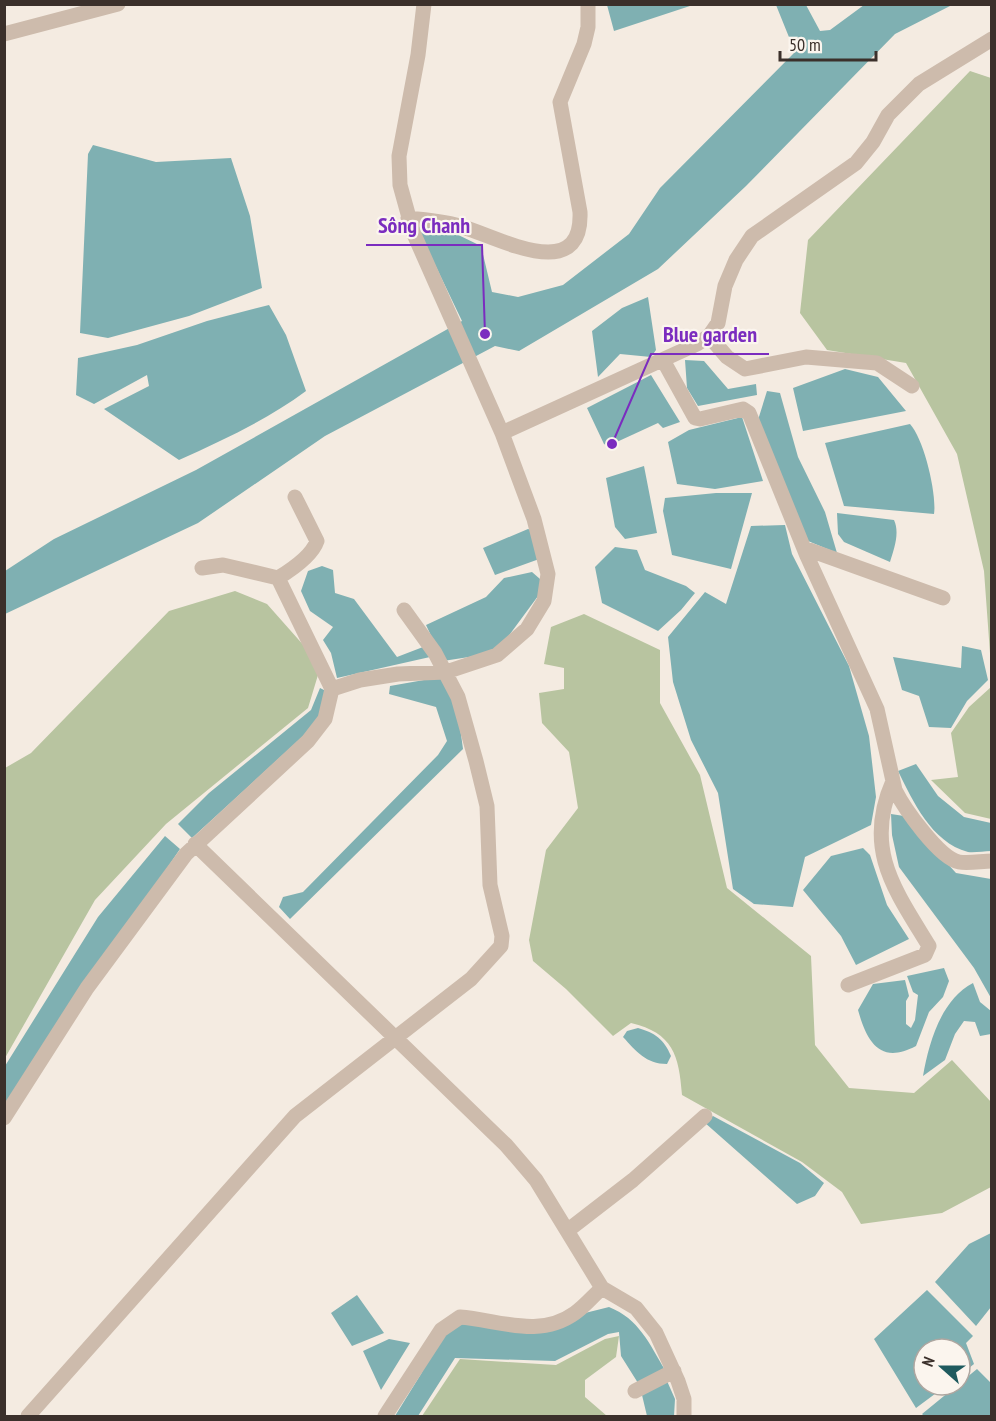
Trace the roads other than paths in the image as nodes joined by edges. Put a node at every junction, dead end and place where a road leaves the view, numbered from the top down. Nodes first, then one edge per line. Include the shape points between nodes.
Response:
1 (118, 4) edge
2 (424, 4) edge
3 (588, 4) edge
4 (4, 34) edge
5 (992, 39) edge
6 (408, 218) junction
7 (709, 336) junction
8 (663, 360) junction
9 (912, 387) dead end
10 (502, 433) junction
11 (295, 497) dead end
12 (804, 548) junction
13 (202, 568) dead end
14 (278, 578) junction
15 (943, 598) dead end
16 (404, 610) dead end
17 (446, 672) junction
18 (332, 689) junction
19 (893, 781) junction
20 (195, 844) junction
21 (992, 861) edge
22 (848, 985) dead end
23 (396, 1037) junction
24 (705, 1116) dead end
25 (4, 1118) edge
26 (567, 1231) junction
27 (602, 1288) junction
28 (674, 1371) junction
29 (635, 1391) dead end
30 (28, 1416) edge
31 (385, 1416) edge
32 (684, 1416) edge

1 - 4 street
2 - 6 street via 399,156 400,185
3 - 6 street via 584,44 560,102 580,212 575,240 562,250 540,252 462,226
5 - 7 street via 919,84 888,115 855,163 752,236 736,260 725,286 718,323
6 - 10 street
7 - 8 street
7 - 9 street via 727,357 745,369 806,357 877,363
8 - 10 street
8 - 12 street via 695,417 742,409 749,413
10 - 17 street via 534,519 548,574 544,601 527,629 497,655
11 - 14 street via 316,545
12 - 15 street
12 - 19 street via 877,709
13 - 14 street via 223,565
14 - 18 street
16 - 17 street
17 - 18 street via 398,674
17 - 23 street via 458,697 487,806 490,885 501,946 471,979
18 - 20 street via 325,719 308,741
19 - 21 street via 900,799 935,846 958,862
19 - 22 street via 883,804 884,866 929,946 925,955
20 - 23 street
20 - 25 street via 121,939
23 - 26 street via 506,1145 536,1180
23 - 30 street via 280,1131 219,1205
24 - 26 street
26 - 27 street
27 - 28 street via 636,1308 656,1333
27 - 31 street via 574,1314 546,1326 460,1317 450,1321
28 - 29 street
28 - 32 street via 684,1399

